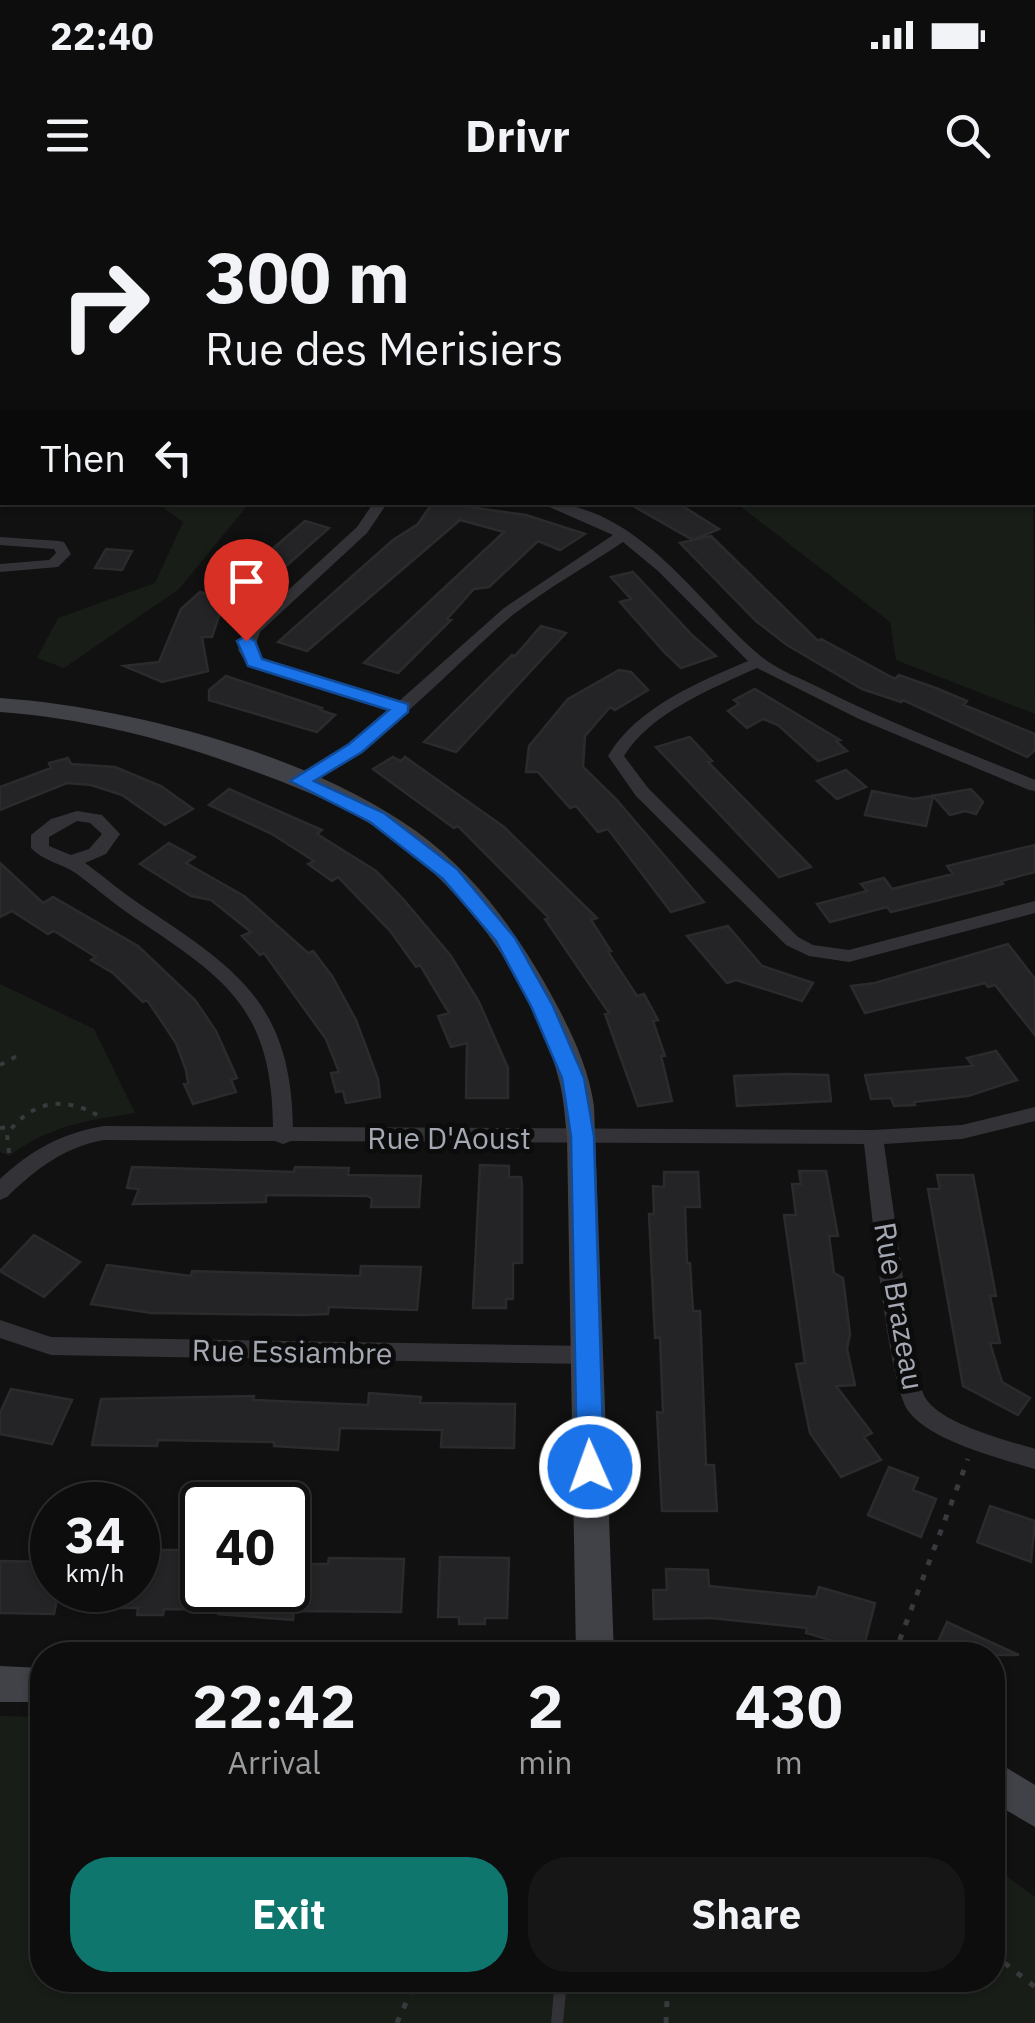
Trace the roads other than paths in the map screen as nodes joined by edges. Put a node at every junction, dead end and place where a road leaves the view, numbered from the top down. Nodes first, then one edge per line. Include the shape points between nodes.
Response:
1 (379, 505) edge
2 (555, 505) edge
3 (625, 534) junction
4 (0, 541) edge
5 (0, 568) edge
6 (758, 662) junction
7 (0, 704) edge
8 (402, 708) junction
9 (300, 781) junction
10 (1035, 786) edge
11 (70, 860) dead end
12 (1034, 909) edge
13 (1035, 1114) edge
14 (582, 1136) junction
15 (283, 1137) junction
16 (873, 1137) junction
17 (0, 1192) edge
18 (0, 1328) edge
19 (587, 1355) junction
20 (1035, 1459) edge
21 (595, 1642) edge
22 (0, 1684) edge
23 (30, 1685) edge
24 (1005, 1787) edge
25 (1035, 1808) edge
26 (560, 1992) edge
27 (557, 2023) edge

1 - 8 street via 362,530 252,630 246,650 254,662
2 - 3 street
3 - 6 street
3 - 8 street via 509,611
4 - 5 street via 59,545 64,554 52,564
6 - 10 street via 849,710
6 - 12 street via 654,718 619,745 616,756 642,792 792,941 849,956
7 - 9 street via 156,728
8 - 9 street via 356,748
9 - 14 street via 377,818 450,874 504,938 573,1078
11 - 15 street via 234,982 267,1036 284,1093
13 - 16 street, Rue D'Aoust via 962,1132
14 - 15 street, Rue D'Aoust
14 - 16 street, Rue D'Aoust
14 - 19 street
15 - 17 street, Rue D'Aoust via 79,1136 26,1165
16 - 20 street, Rue Brazeau via 906,1376 917,1406 975,1441
18 - 19 street, Rue Essiambre via 52,1346
19 - 21 street
22 - 23 street
24 - 25 street
26 - 27 lane

